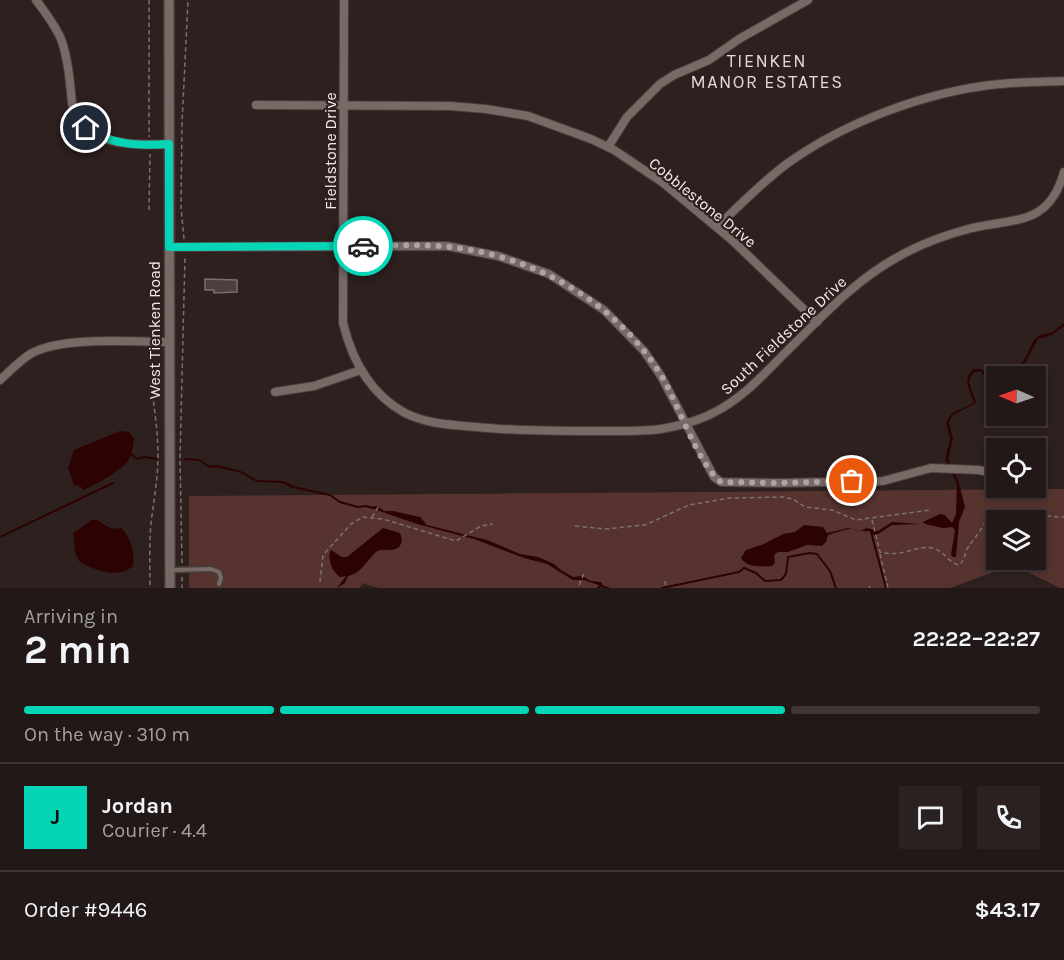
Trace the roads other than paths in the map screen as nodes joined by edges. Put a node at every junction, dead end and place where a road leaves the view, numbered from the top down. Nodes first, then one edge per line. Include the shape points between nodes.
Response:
1 (36, 0) edge
2 (169, 0) edge
3 (344, 0) edge
4 (808, 0) edge
5 (1064, 81) edge
6 (256, 105) dead end
7 (344, 106) junction
8 (169, 144) junction
9 (608, 147) junction
10 (1064, 172) edge
11 (717, 227) junction
12 (344, 246) junction
13 (169, 247) junction
14 (817, 322) junction
15 (169, 342) junction
16 (361, 370) junction
17 (0, 380) edge
18 (275, 392) dead end
19 (685, 422) junction
20 (986, 472) edge
21 (170, 570) junction
22 (219, 584) dead end
23 (170, 588) edge

1 - 8 street via 62,41 76,117 97,135 120,144
2 - 8 street, West Tienken Road
3 - 7 street, Fieldstone Drive
4 - 9 street via 710,60 660,84 627,117
5 - 11 street via 999,84 930,96 879,115 826,139 787,164
6 - 7 street, Cobblestone Drive
7 - 9 street, Cobblestone Drive via 486,109 528,116
7 - 12 street, Fieldstone Drive
8 - 13 street, West Tienken Road
9 - 11 street, Cobblestone Drive via 662,182
10 - 14 street, South Fieldstone Drive via 1059,191 1050,202 1025,219 976,227 924,242 859,282
11 - 14 street, Cobblestone Drive
12 - 13 street
12 - 16 street, Fieldstone Drive via 343,323
12 - 19 street via 447,246 498,256 549,274 604,310 644,351 662,376
13 - 15 street, West Tienken Road
14 - 19 street, South Fieldstone Drive via 728,404
15 - 17 street via 51,345 31,354
15 - 21 street, West Tienken Road
16 - 18 street via 314,386
16 - 19 street, South Fieldstone Drive via 378,394 426,422 558,431 663,429
19 - 20 street via 714,477 721,482 883,481 931,468
21 - 22 lane via 214,570 219,572
21 - 23 street, West Tienken Road

